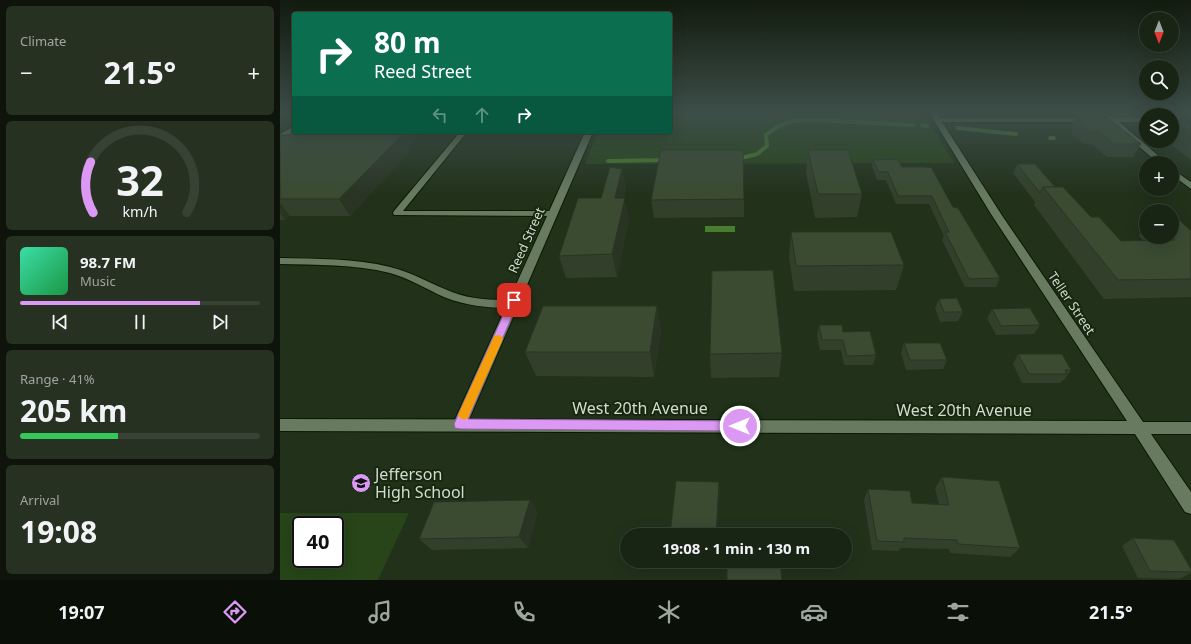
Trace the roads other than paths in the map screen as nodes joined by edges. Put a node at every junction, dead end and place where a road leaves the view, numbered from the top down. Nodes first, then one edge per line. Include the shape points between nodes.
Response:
1 (457, 141) edge
2 (585, 141) edge
3 (950, 141) edge
4 (1136, 141) edge
5 (1155, 156) edge
6 (1179, 177) edge
7 (1191, 186) edge
8 (553, 214) junction
9 (280, 261) edge
10 (513, 304) junction
11 (280, 424) edge
12 (460, 424) junction
13 (1140, 428) junction
14 (1191, 428) edge
15 (1191, 506) edge

1 - 8 lane via 397,213
2 - 8 street, Reed Street
3 - 13 street, Teller Street
4 - 5 street
6 - 7 street
8 - 10 street, Reed Street
9 - 10 lane via 345,263 390,270 422,281 450,295 477,303
10 - 12 street, Reed Street
11 - 12 street, West 20th Avenue
12 - 13 street, West 20th Avenue
13 - 14 street, West 20th Avenue
13 - 15 street, Teller Street

